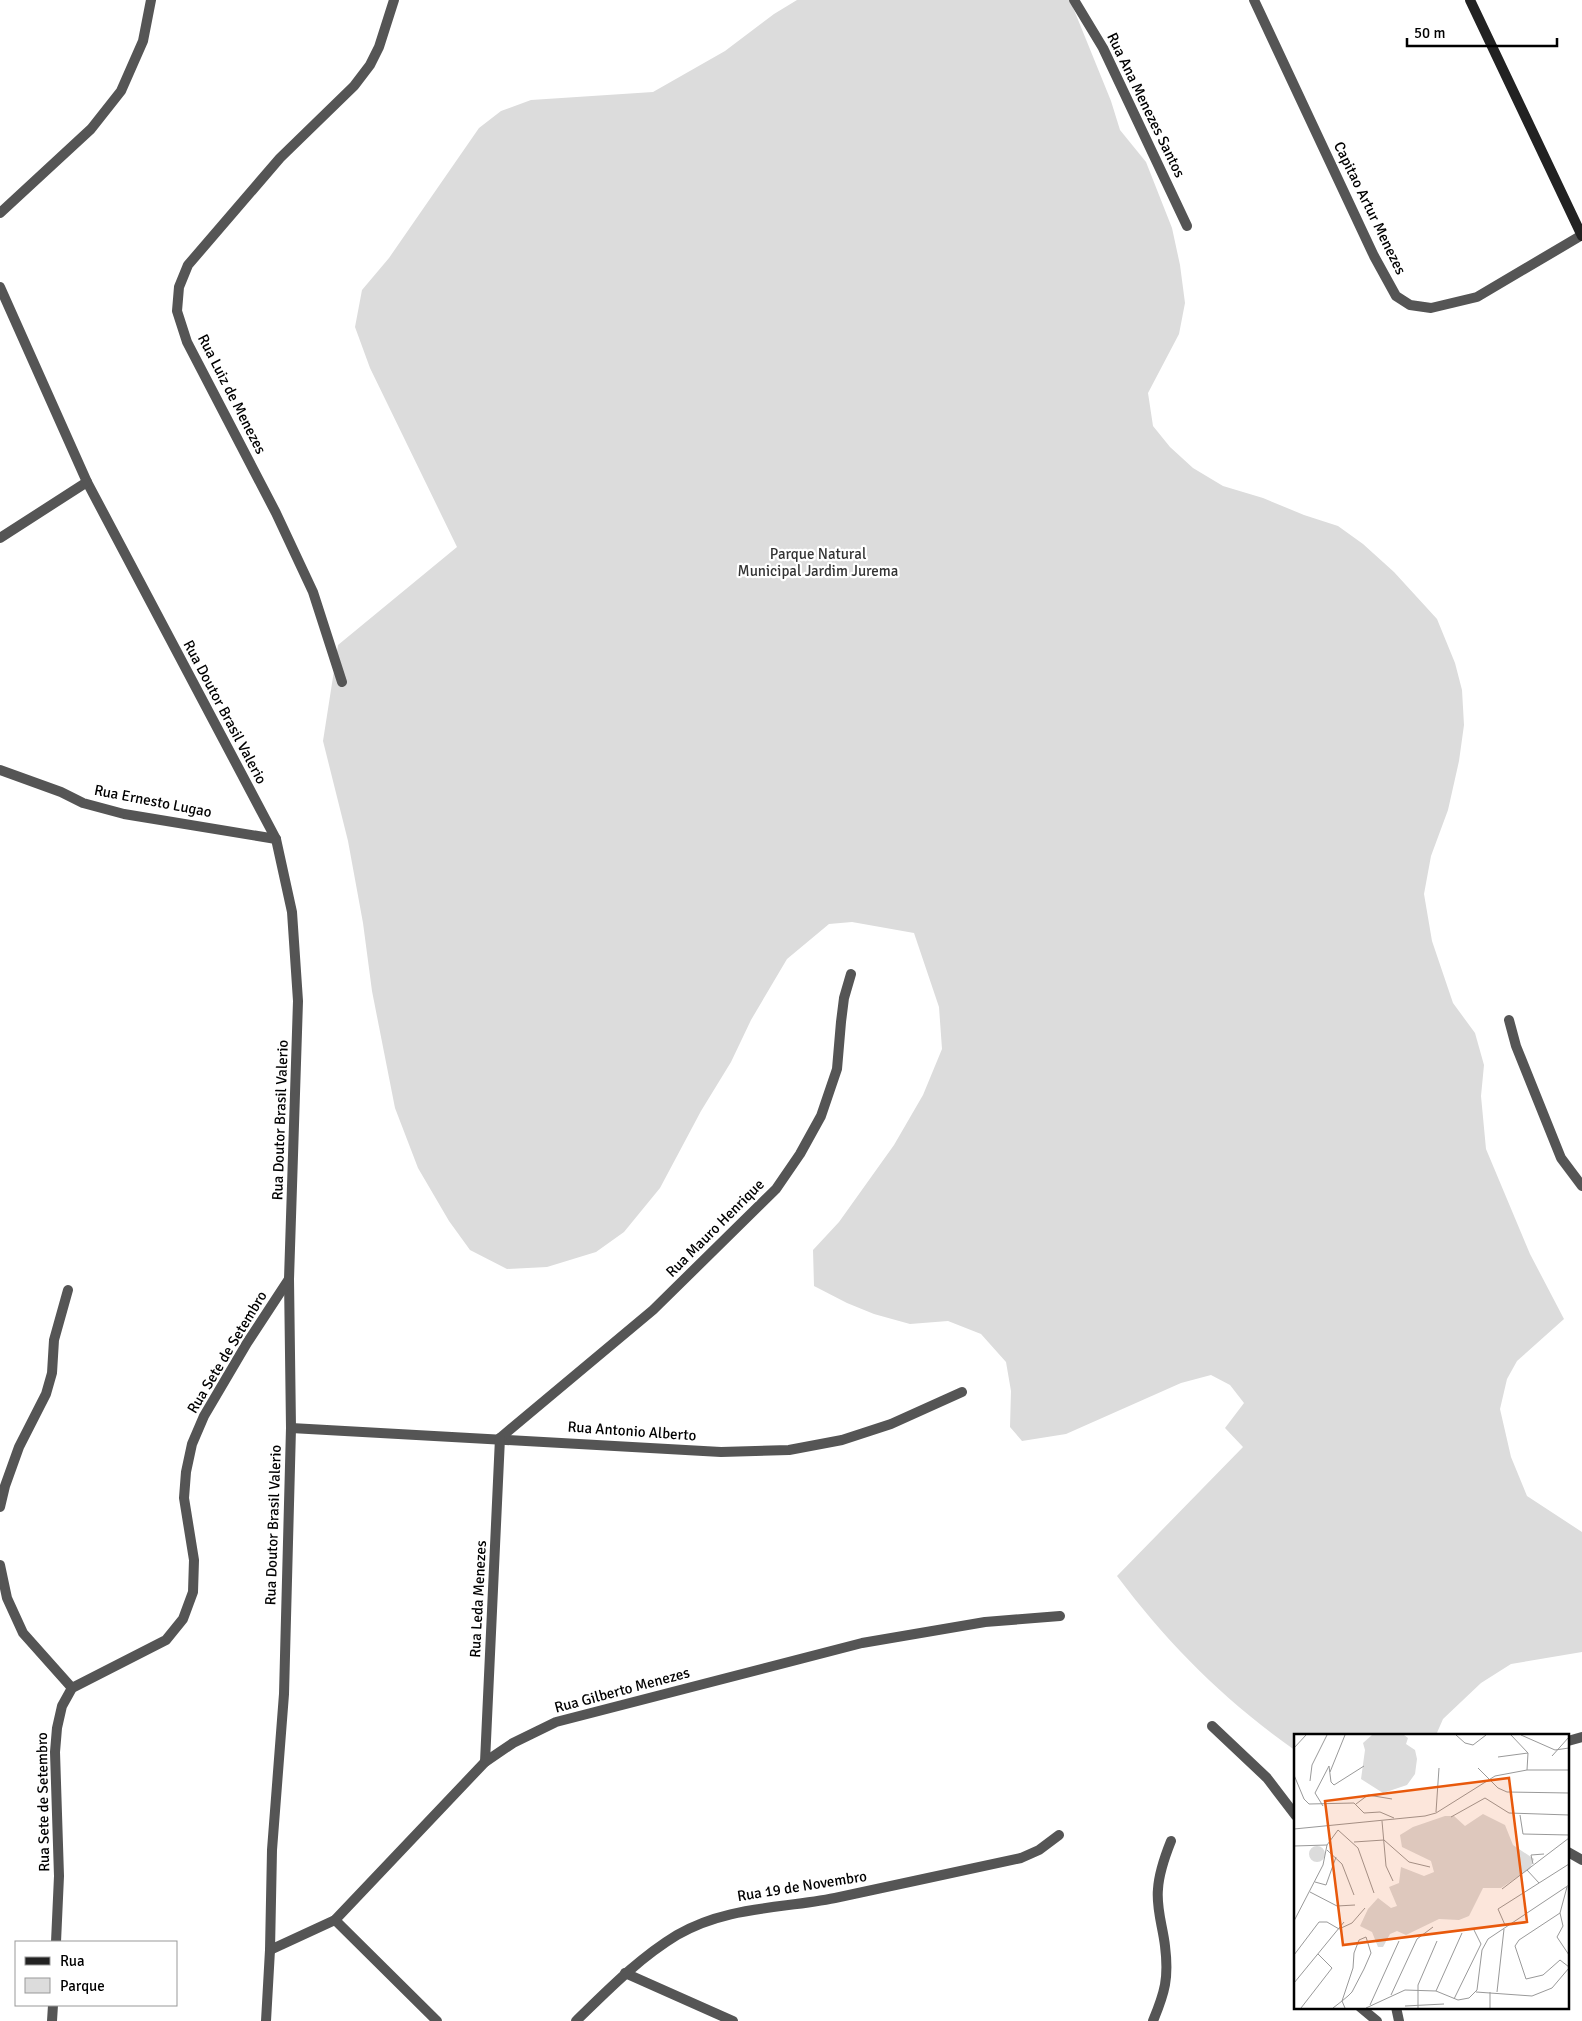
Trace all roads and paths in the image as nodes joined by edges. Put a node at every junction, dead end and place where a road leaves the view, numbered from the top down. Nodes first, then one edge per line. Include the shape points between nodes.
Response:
1 (151, 0) edge
2 (394, 0) edge
3 (1074, 0) edge
4 (1254, 0) edge
5 (1470, 0) edge
6 (0, 213) edge
7 (1187, 226) dead end
8 (1582, 235) edge
9 (0, 287) edge
10 (87, 482) junction
11 (0, 538) edge
12 (342, 682) dead end
13 (0, 770) edge
14 (276, 839) junction
15 (851, 974) dead end
16 (1509, 1020) dead end
17 (1582, 1186) edge
18 (289, 1279) junction
19 (68, 1290) dead end
20 (962, 1392) dead end
21 (291, 1428) junction
22 (500, 1438) junction
23 (0, 1507) edge
24 (0, 1565) edge
25 (1060, 1616) dead end
26 (72, 1688) junction
27 (1212, 1726) dead end
28 (485, 1762) junction
29 (1294, 1813) edge
30 (1059, 1835) dead end
31 (1170, 1841) dead end
32 (1570, 1853) edge
33 (1582, 1860) edge
34 (335, 1920) junction
35 (56, 1941) edge
36 (270, 1950) junction
37 (626, 1973) junction
38 (53, 2006) edge
39 (1361, 2008) edge
40 (1396, 2008) edge
41 (52, 2021) edge
42 (266, 2021) edge
43 (437, 2021) edge
44 (576, 2021) edge
45 (733, 2021) edge
46 (1154, 2021) edge
47 (1377, 2021) edge
48 (1399, 2021) edge

1 - 6 street via 143,41 121,91 91,129
2 - 12 street, Rua Luiz de Menezes via 380,47 370,65 354,86 291,146 188,265 179,287 177,311 187,342 271,504 312,592
3 - 7 street, Rua Ana Menezes Santos via 1103,48
4 - 8 street, Capitao Artur Menezes via 1374,256 1396,296 1410,305 1430,308 1477,297
5 - 8 main road
9 - 10 street, Rua Doutor Brasil Valerio
10 - 11 street
10 - 14 street, Rua Doutor Brasil Valerio
13 - 14 street, Rua Ernesto Lugao via 83,803 124,814
14 - 18 street, Rua Doutor Brasil Valerio via 292,912 298,1002
15 - 22 street, Rua Mauro Henrique via 842,1014 837,1069 821,1116 776,1189 653,1310
16 - 17 street via 1516,1046 1561,1158
18 - 21 street, Rua Doutor Brasil Valerio
18 - 26 street, Rua Sete de Setembro via 242,1351 204,1416 192,1444 184,1498 194,1560 193,1592 184,1619 166,1640
19 - 23 street via 54,1340 52,1373 46,1394 19,1447
20 - 22 street, Rua Antonio Alberto via 891,1424 842,1440 789,1450 722,1452
21 - 22 street, Rua Antonio Alberto
21 - 36 street, Rua Doutor Brasil Valerio via 284,1694 272,1850
22 - 28 street, Rua Leda Menezes
24 - 26 street via 7,1598 23,1633
25 - 28 street, Rua Gilberto Menezes via 985,1622 862,1643 556,1722 513,1742
26 - 35 street, Rua Sete de Setembro via 62,1706 55,1752 59,1876
27 - 29 street via 1267,1778
28 - 34 street, Rua Gilberto Menezes
30 - 37 street, Rua 19 de Novembro via 1021,1858 833,1898 728,1913 678,1935
31 - 46 street via 1158,1890 1159,1919 1166,1952 1165,1992
32 - 33 street
34 - 36 street, Rua Gilberto Menezes
34 - 43 street
36 - 42 street, Rua Doutor Brasil Valerio
37 - 44 street, Rua 19 de Novembro
37 - 45 street
38 - 41 street
39 - 47 street
40 - 48 street

